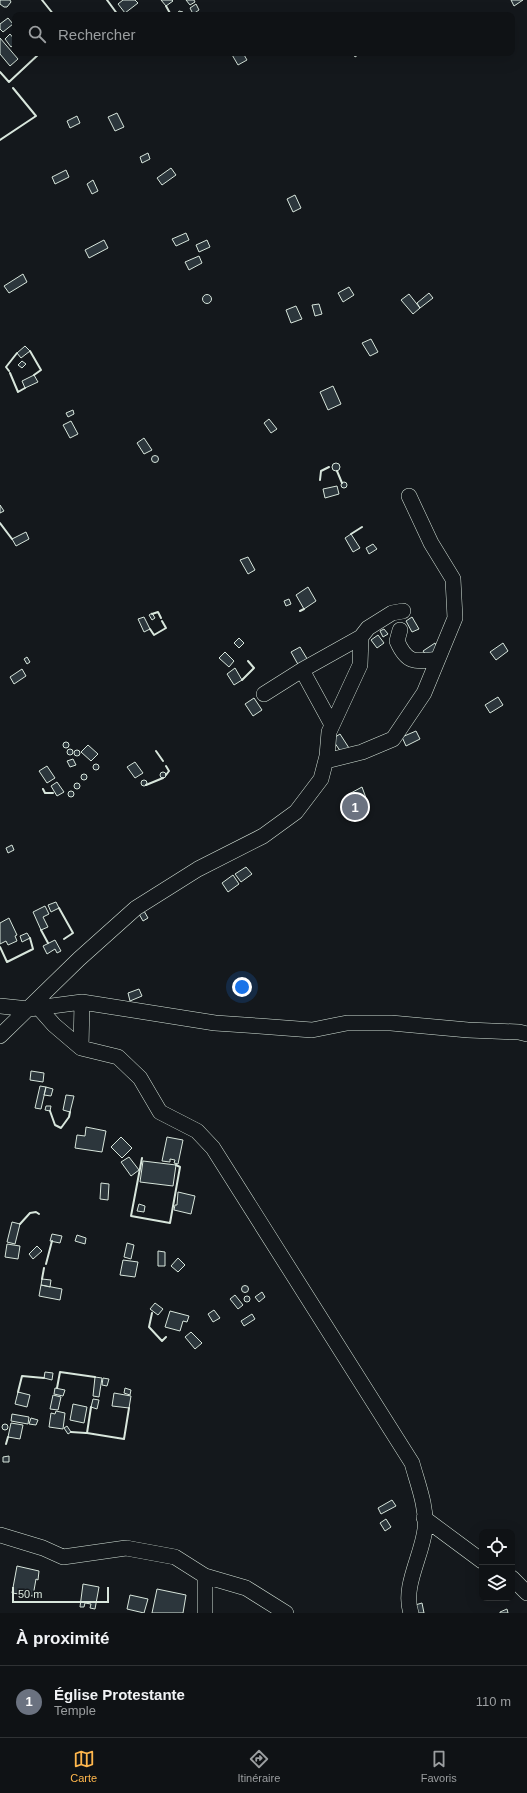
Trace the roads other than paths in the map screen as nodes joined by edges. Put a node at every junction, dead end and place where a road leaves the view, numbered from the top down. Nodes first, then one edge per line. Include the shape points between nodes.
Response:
1 (409, 496) dead end
2 (403, 612) dead end
3 (400, 630) dead end
4 (360, 637) junction
5 (438, 659) junction
6 (302, 670) junction
7 (264, 694) dead end
8 (332, 725) junction
9 (326, 761) junction
10 (82, 1002) junction
11 (0, 1006) edge
12 (34, 1008) junction
13 (527, 1034) edge
14 (0, 1036) edge
15 (81, 1048) junction
16 (424, 1518) junction
17 (0, 1535) edge
18 (479, 1559) edge
19 (205, 1576) junction
20 (515, 1581) edge
21 (527, 1593) edge
22 (205, 1613) edge
23 (286, 1613) edge
24 (411, 1613) edge

1 - 5 street via 431,543 453,579 456,618
2 - 4 street via 392,613 368,628
3 - 5 street via 397,641 402,654 417,662
4 - 6 street
4 - 8 street via 360,665
5 - 9 street via 424,693 393,739 362,752
6 - 7 street
6 - 8 street
8 - 9 street
9 - 12 street via 321,779 296,812 264,836 198,869 136,908 79,959
10 - 12 street
10 - 13 street via 215,1023 267,1027 312,1030 347,1023 391,1023
10 - 15 street
11 - 12 street
12 - 14 street
12 - 15 street
15 - 16 street via 118,1057 140,1078 160,1112 197,1131 213,1148 412,1464 424,1508
16 - 18 street
16 - 24 street via 425,1529 420,1555 408,1592
17 - 19 street via 63,1557 126,1548 175,1557
19 - 22 street
19 - 23 street via 246,1588
20 - 21 street

